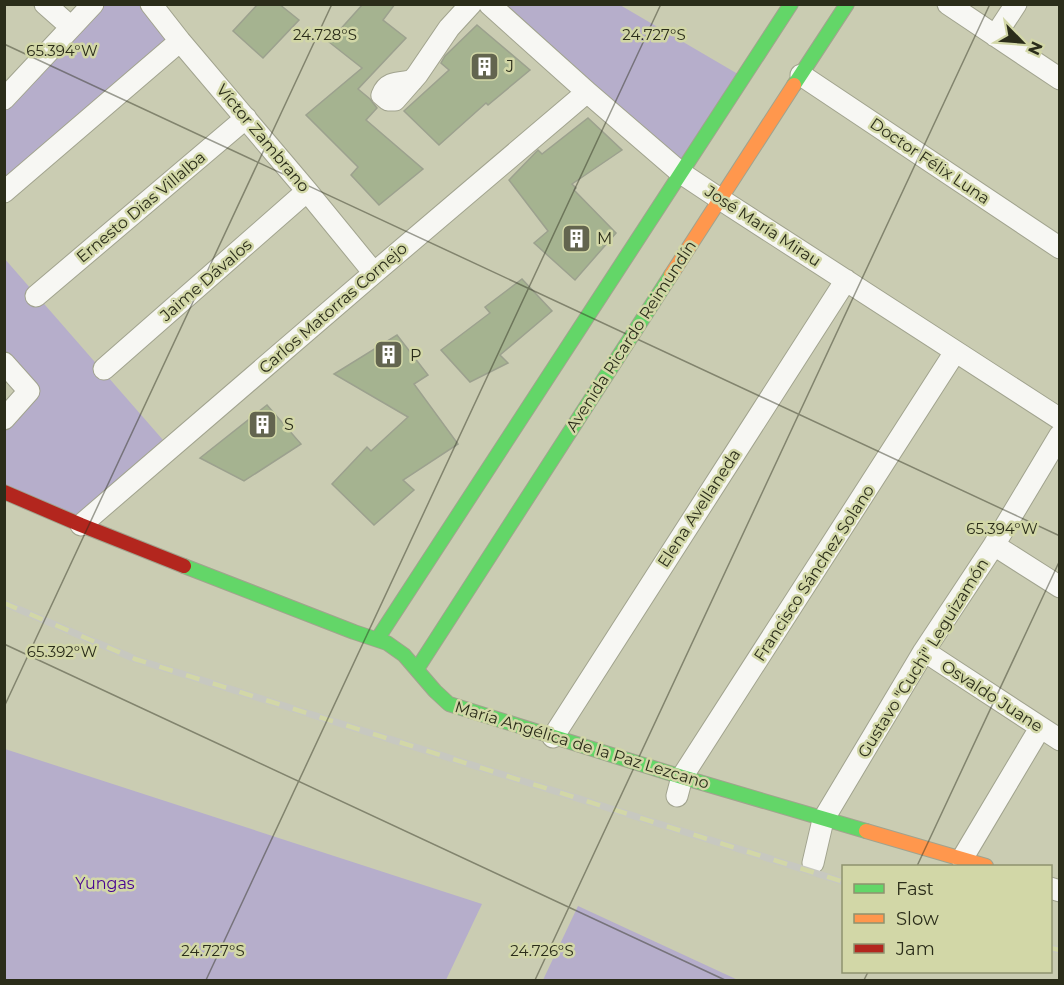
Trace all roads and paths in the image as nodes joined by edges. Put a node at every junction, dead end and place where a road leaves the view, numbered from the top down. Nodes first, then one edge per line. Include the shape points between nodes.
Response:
1 (45, 4) edge
2 (93, 4) edge
3 (151, 4) edge
4 (471, 4) edge
5 (489, 4) edge
6 (791, 4) edge
7 (847, 4) edge
8 (948, 4) edge
9 (1016, 4) edge
10 (71, 27) junction
11 (995, 36) junction
12 (180, 41) junction
13 (801, 75) junction
14 (1059, 79) edge
15 (412, 81) dead end
16 (587, 92) junction
17 (4, 99) edge
18 (246, 118) junction
19 (681, 173) junction
20 (308, 191) junction
21 (4, 192) edge
22 (720, 199) junction
23 (1059, 248) edge
24 (374, 273) junction
25 (846, 280) junction
26 (36, 296) dead end
27 (955, 352) junction
28 (4, 363) edge
29 (104, 369) dead end
30 (4, 419) edge
31 (1059, 419) edge
32 (1059, 435) edge
33 (4, 492) edge
34 (81, 525) junction
35 (994, 545) junction
36 (1059, 587) edge
37 (378, 638) junction
38 (924, 651) junction
39 (417, 669) junction
40 (1040, 728) junction
41 (553, 737) junction
42 (1059, 740) edge
43 (680, 786) junction
44 (823, 820) junction
45 (962, 859) junction
46 (813, 863) dead end
47 (980, 865) edge

1 - 10 street
2 - 10 street
3 - 12 street, Víctor Zambrano
4 - 15 street
5 - 16 street, José María Mirau
6 - 19 street
7 - 13 street, Avenida Ricardo Reimundín
8 - 11 street
9 - 11 street
10 - 17 street
11 - 14 street
12 - 18 street, Víctor Zambrano
12 - 21 street
13 - 22 street, Avenida Ricardo Reimundín
13 - 23 street, Doctor Félix Luna
16 - 19 street, José María Mirau
16 - 24 street, Carlos Matorras Cornejo
18 - 20 street, Víctor Zambrano
18 - 26 street, Ernesto Dias Villalba
19 - 22 street, José María Mirau
19 - 37 street
20 - 24 street, Víctor Zambrano
20 - 29 street, Jaime Dávalos
22 - 25 street, José María Mirau
22 - 39 street, Avenida Ricardo Reimundín
24 - 34 street, Carlos Matorras Cornejo
25 - 27 street, José María Mirau
25 - 41 street, Elena Avellaneda
27 - 31 street, José María Mirau
27 - 43 street, Francisco Sánchez Solano
28 - 30 street via 29,391
32 - 35 street, Gustavo "Cuchi" Leguizamón
33 - 34 street, María Angélica de la Paz Lezcano
34 - 37 street, María Angélica de la Paz Lezcano
35 - 36 street
35 - 38 street, Gustavo "Cuchi" Leguizamón
37 - 39 street, María Angélica de la Paz Lezcano via 396,648
38 - 40 street, Osvaldo Juane
38 - 44 street, Gustavo "Cuchi" Leguizamón
39 - 41 street, María Angélica de la Paz Lezcano via 448,704
40 - 42 street, Osvaldo Juane
40 - 45 street
41 - 43 street, María Angélica de la Paz Lezcano
43 - 44 street, María Angélica de la Paz Lezcano
44 - 45 street, María Angélica de la Paz Lezcano
44 - 46 street, Gustavo "Cuchi" Leguizamón
45 - 47 street, María Angélica de la Paz Lezcano

